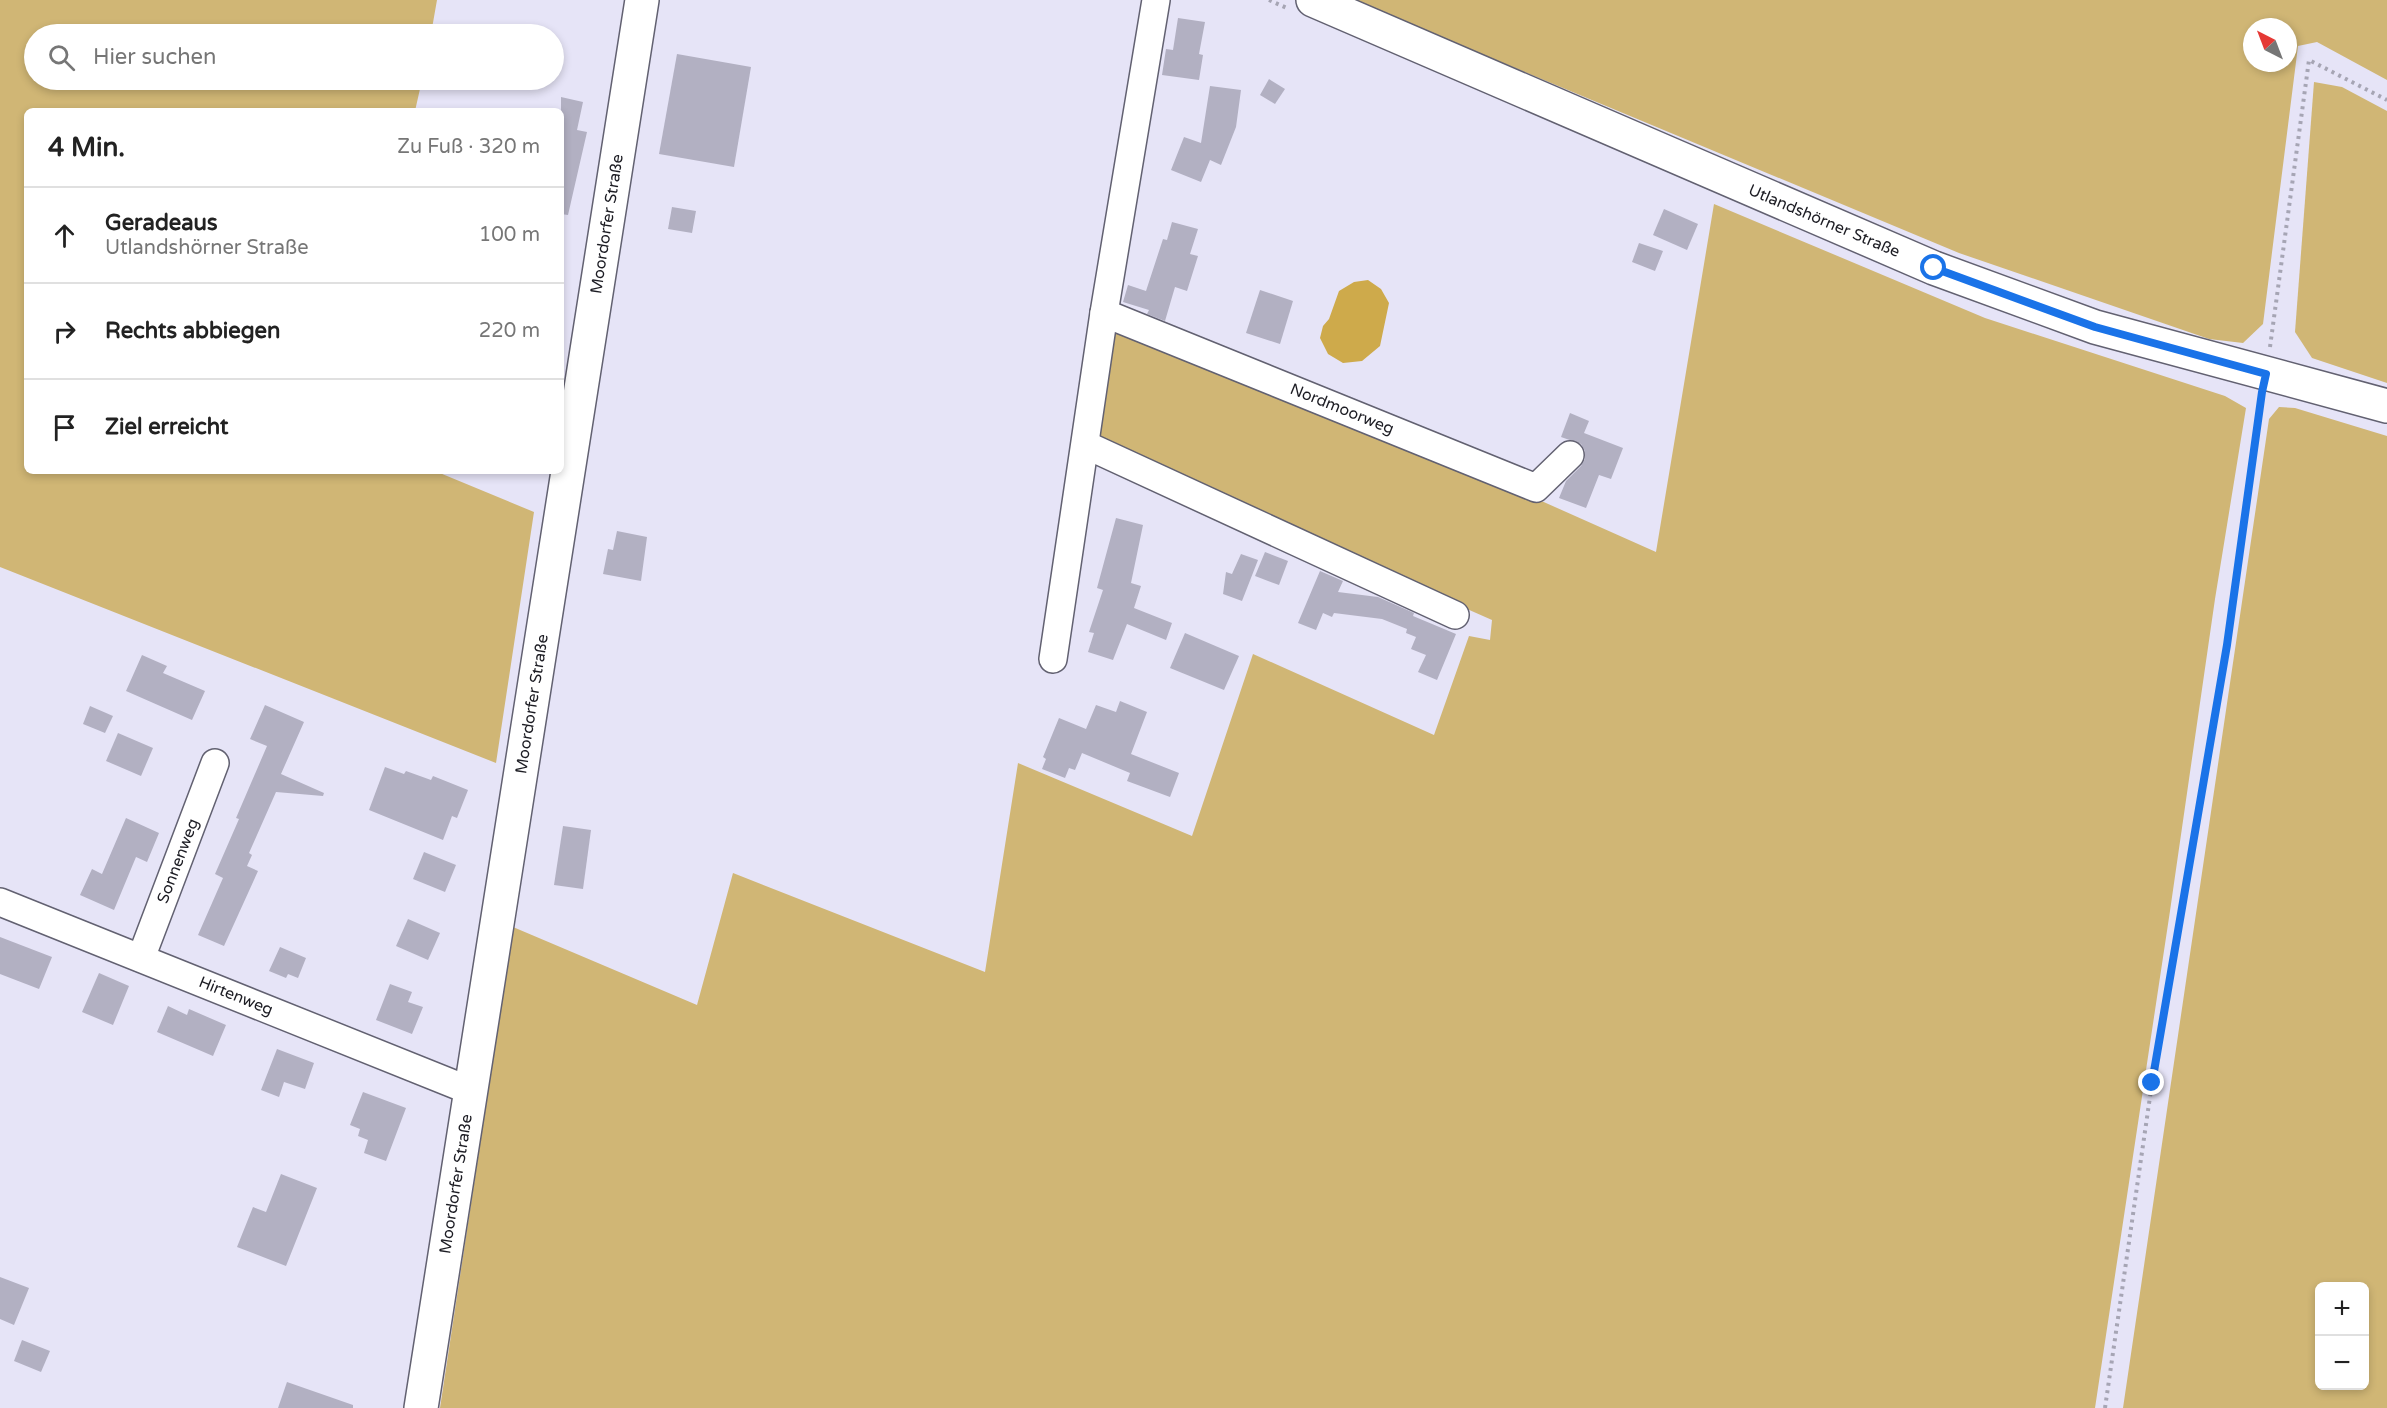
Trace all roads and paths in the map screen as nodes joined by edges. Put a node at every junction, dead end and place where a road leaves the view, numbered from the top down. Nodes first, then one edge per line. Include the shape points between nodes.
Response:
1 (642, 0) edge
2 (1156, 0) edge
3 (1312, 0) edge
4 (2387, 100) edge
5 (1104, 314) junction
6 (2266, 374) junction
7 (2387, 406) edge
8 (1086, 446) junction
9 (1570, 455) dead end
10 (1455, 615) dead end
11 (1053, 659) dead end
12 (215, 763) dead end
13 (0, 902) edge
14 (141, 958) junction
15 (471, 1091) junction
16 (421, 1408) edge
17 (2105, 1408) edge

1 - 15 street, Moordorfer Straße
2 - 5 street
3 - 6 street, Utlandshörner Straße via 1934,268 2095,327
4 - 6 path via 2309,60
5 - 8 street
5 - 9 street, Nordmoorweg via 1536,488
6 - 7 street, Utlandshörner Straße
6 - 17 path via 2227,645 2152,1083
8 - 10 street
8 - 11 street
12 - 14 street, Sonnenweg
13 - 14 street, Hirtenweg
14 - 15 street, Hirtenweg
15 - 16 street, Moordorfer Straße

